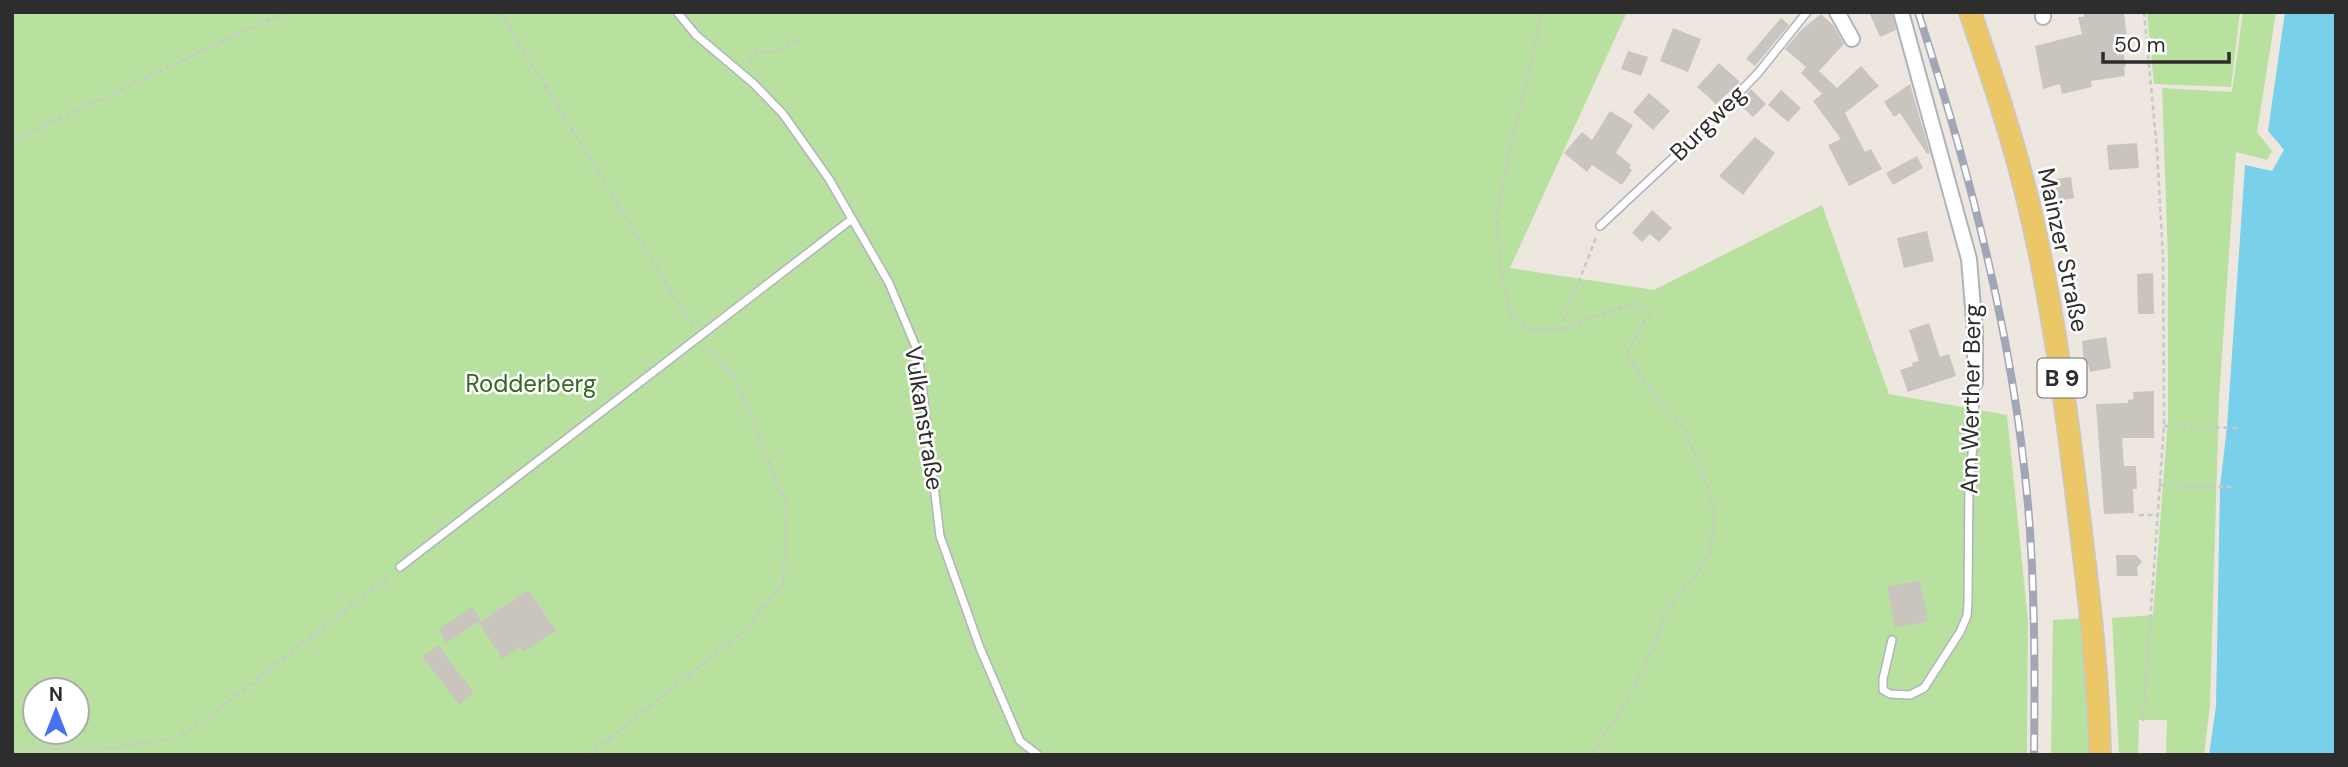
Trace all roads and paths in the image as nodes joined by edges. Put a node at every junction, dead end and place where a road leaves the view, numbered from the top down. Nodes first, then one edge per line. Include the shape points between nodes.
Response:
1 (285, 12) edge
2 (500, 12) edge
3 (677, 12) edge
4 (1541, 12) edge
5 (1807, 12) edge
6 (1836, 12) edge
7 (1901, 12) edge
8 (1970, 12) edge
9 (2144, 12) edge
10 (801, 38) dead end
11 (1852, 38) dead end
12 (738, 71) junction
13 (12, 141) edge
14 (852, 219) junction
15 (1600, 226) joint
16 (1560, 330) junction
17 (700, 338) junction
18 (1975, 383) joint
19 (2164, 426) junction
20 (2237, 428) dead end
21 (2159, 485) junction
22 (2232, 487) dead end
23 (2139, 515) dead end
24 (2157, 515) junction
25 (400, 567) joint
26 (1892, 640) dead end
27 (2143, 721) dead end
28 (12, 749) edge
29 (588, 755) edge
30 (1038, 755) edge
31 (1591, 755) edge
32 (2100, 755) edge

1 - 13 path
2 - 17 path
3 - 12 lane, Vulkanstraße
4 - 16 path via 1497,218 1500,264 1511,316 1531,330
5 - 15 lane, Burgweg via 1750,82
6 - 11 street
7 - 18 street, Am Werther Berg via 1969,259
8 - 32 main road, Mainzer Straße / B 9 via 2025,188 2048,292 2087,579
9 - 19 path via 2163,257
10 - 12 path via 776,51 755,53
12 - 14 lane, Vulkanstraße via 783,114
14 - 17 lane
14 - 30 lane, Vulkanstraße via 889,283 918,352 940,536 1020,741
15 - 16 path
16 - 31 path via 1634,303 1649,313 1626,356 1684,427 1715,518 1709,555 1667,609 1633,692
17 - 25 lane
17 - 29 path via 735,378 787,507 783,584 746,629
18 - 26 lane, Am Werther Berg via 1966,620 1927,684 1914,694 1883,690
19 - 20 path
19 - 21 path
21 - 22 path
21 - 24 path
23 - 24 path
24 - 27 path
25 - 28 path via 177,738 106,749

